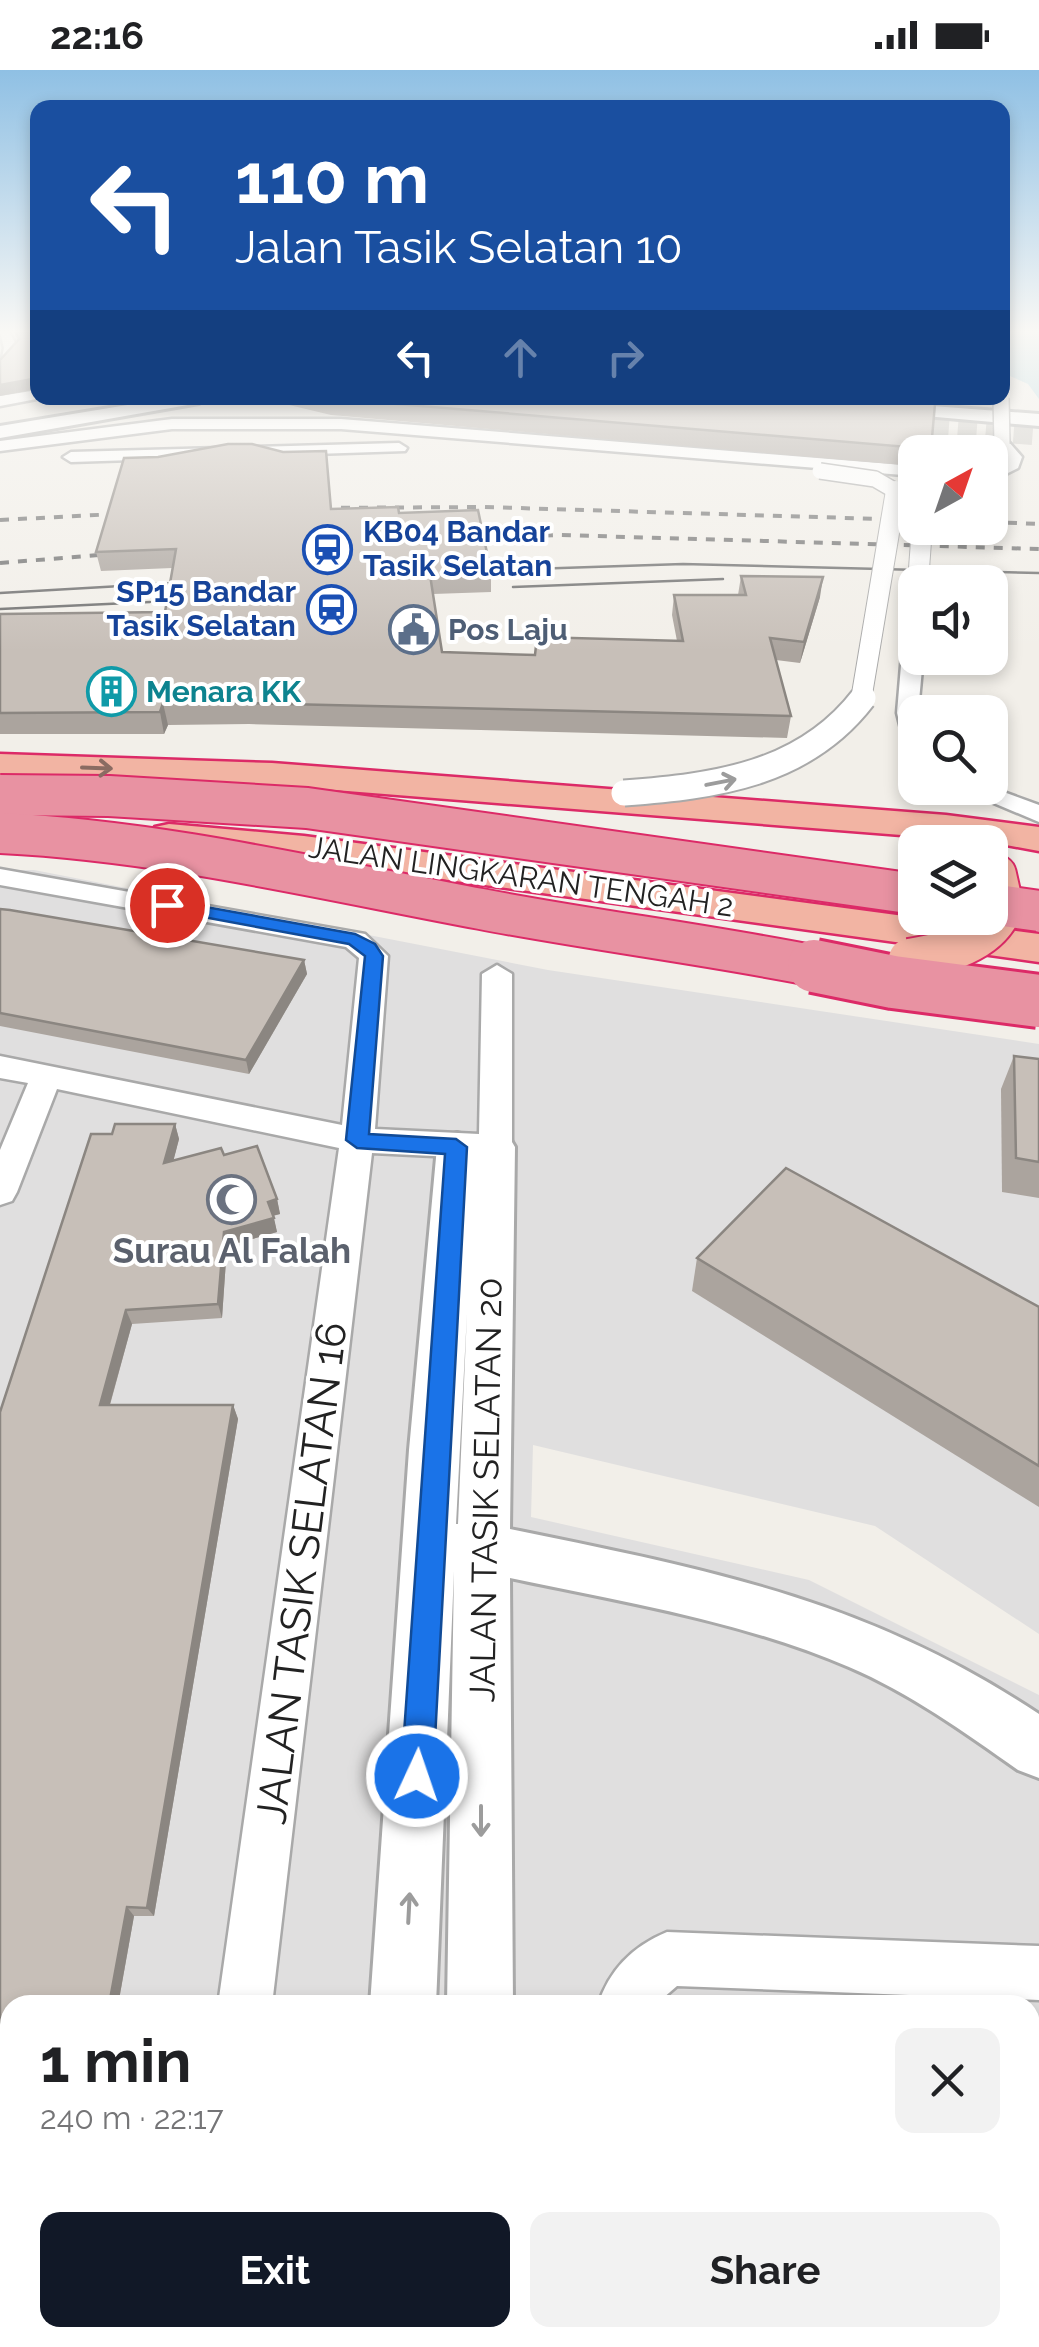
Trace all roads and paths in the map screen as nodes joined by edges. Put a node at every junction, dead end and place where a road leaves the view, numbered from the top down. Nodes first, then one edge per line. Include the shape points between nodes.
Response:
1 (61, 438) edge
2 (478, 438) edge
3 (0, 446) edge
4 (724, 459) junction
5 (0, 460) edge
6 (898, 470) edge
7 (0, 765) edge
8 (272, 774) junction
9 (0, 794) edge
10 (1008, 802) edge
11 (1039, 814) edge
12 (886, 823) junction
13 (898, 827) edge
14 (0, 831) edge
15 (1039, 840) edge
16 (0, 847) edge
17 (0, 877) edge
18 (898, 883) edge
19 (898, 892) edge
20 (1008, 897) edge
21 (1039, 901) edge
22 (1008, 907) edge
23 (1039, 911) edge
24 (978, 935) edge
25 (1039, 948) edge
26 (909, 959) junction
27 (497, 974) dead end
28 (1039, 978) edge
29 (1039, 1001) edge
30 (0, 1067) edge
31 (47, 1074) junction
32 (357, 1140) junction
33 (476, 1147) junction
34 (0, 1192) edge
35 (434, 1450) junction
36 (484, 1454) junction
37 (456, 1548) junction
38 (1039, 1749) edge
39 (1039, 1973) edge
40 (247, 1995) edge
41 (405, 1995) edge
42 (479, 1995) edge
43 (628, 1995) edge

1 - 3 street
2 - 4 street
4 - 5 street via 475,446
4 - 6 street
8 -> 4 street, bridge via 624,793 682,789 792,760 850,720 865,695 899,492 875,479
7 -> 8 highway
8 - 12 highway
9 - 18 highway, JALAN LINGKARAN TENGAH 2 via 162,797 338,811
9 - 19 highway, bridge via 307,808
10 - 11 street
12 - 13 highway
12 - 15 highway
14 - 25 highway, JALAN LINGKARAN TENGAH 2 via 131,832 304,848
14 - 29 highway, bridge via 262,864 484,910
16 - 26 highway via 124,854 472,896
17 - 32 street, JALAN TASIK SELATAN 16 via 355,940 368,948 374,956
20 - 21 highway
22 - 23 highway, bridge
24 - 26 highway, bridge via 942,955
26 - 28 highway
27 - 33 street, JALAN TASIK SELATAN 20
30 - 31 street
31 - 32 street
31 - 34 street
32 - 33 street
32 - 40 street, JALAN TASIK SELATAN 16
33 - 35 street, JALAN TASIK SELATAN 20
33 - 36 street, JALAN TASIK SELATAN 20
35 - 36 street
35 - 37 street, JALAN TASIK SELATAN 20
36 - 37 street, JALAN TASIK SELATAN 20
37 - 38 street via 734,1601 851,1640 974,1704
41 -> 37 street, JALAN TASIK SELATAN 20
37 -> 42 street, JALAN TASIK SELATAN 20
39 - 43 street via 666,1959

